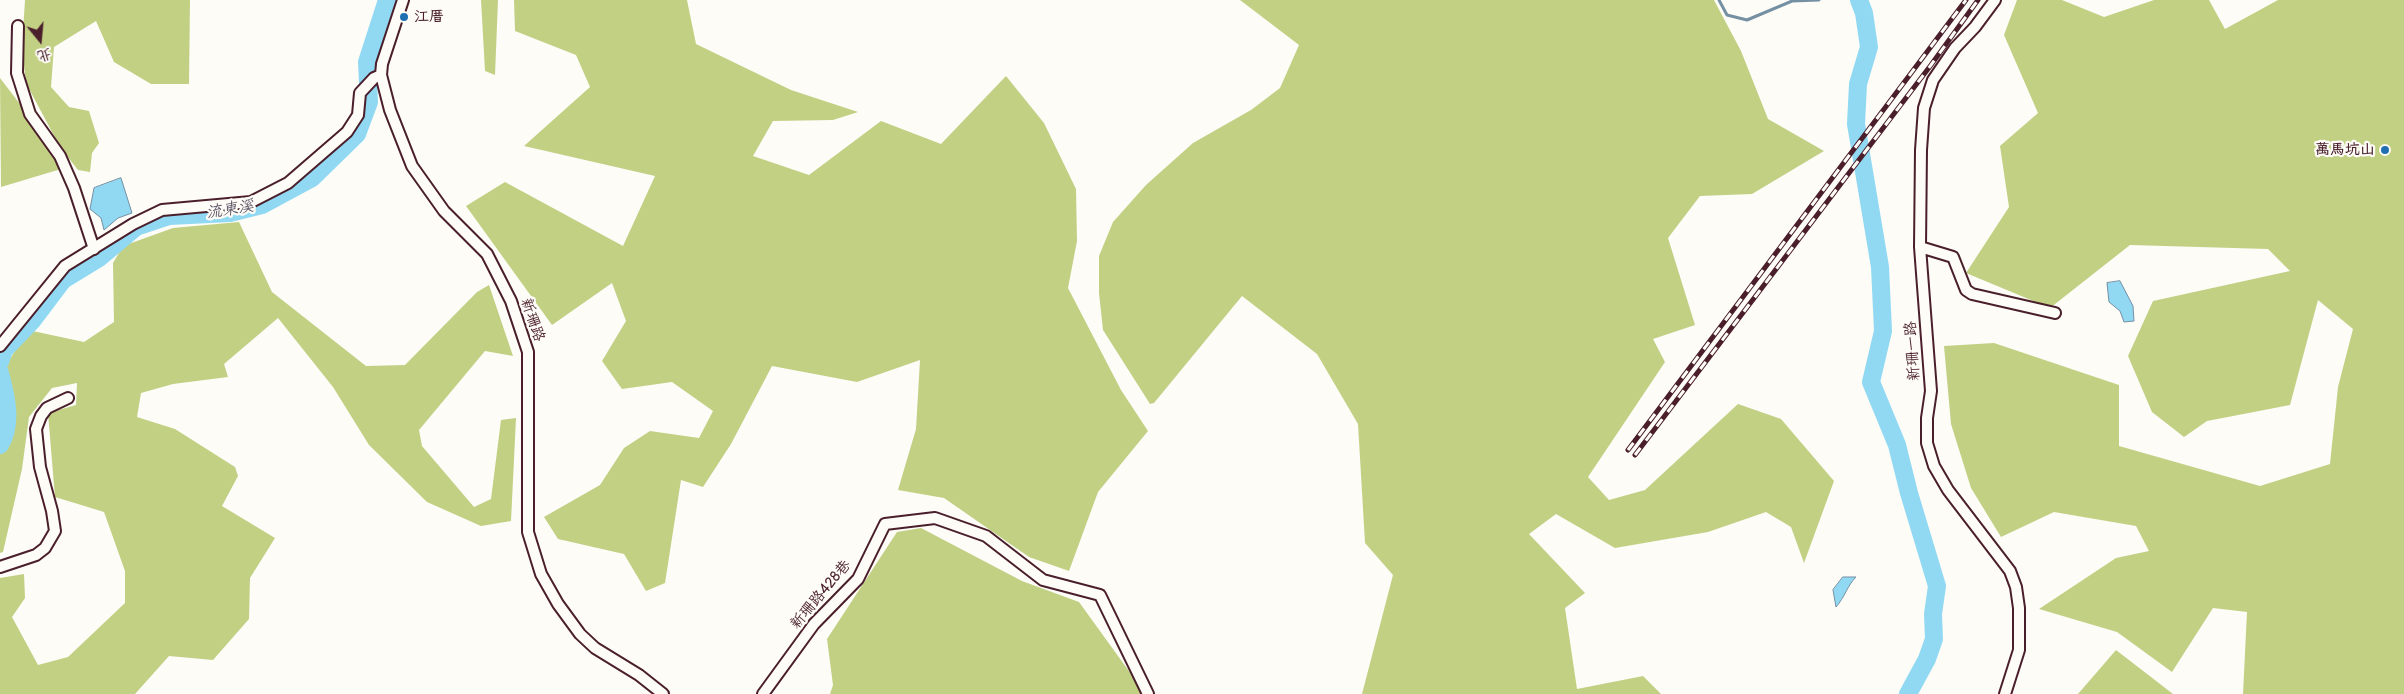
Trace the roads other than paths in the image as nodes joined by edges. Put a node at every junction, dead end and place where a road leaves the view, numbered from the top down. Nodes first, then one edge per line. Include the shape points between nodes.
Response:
1 (403, 0) edge
2 (1994, 0) edge
3 (18, 26) dead end
4 (378, 77) junction
5 (1920, 247) junction
6 (94, 249) junction
7 (2055, 313) dead end
8 (0, 346) edge
9 (68, 398) dead end
10 (0, 566) edge
11 (663, 694) edge
12 (763, 694) edge
13 (1148, 694) edge
14 (2005, 694) edge

1 - 4 street, 新珊路
2 - 5 street, 新珊一路 via 1933,80 1924,108
3 - 6 street via 17,73 30,114 60,156
4 - 6 street via 360,93 358,114 347,132 288,182 242,204 162,210
4 - 11 street, 新珊路 via 412,166 444,211 487,254 511,301 528,352 528,532 541,574 580,634 595,648
5 - 7 street via 1953,257 1966,290 1972,294
5 - 14 street, 新珊一路 via 1931,383 1927,443 1934,466 1948,490 2010,571 2016,587 2019,650
6 - 8 street via 56,275
9 - 10 street via 47,408 36,429 40,466 55,530 45,548 36,555
12 - 13 street, 新珊路428巷 via 814,624 858,579 885,524 935,518 986,536 1043,580 1100,595

